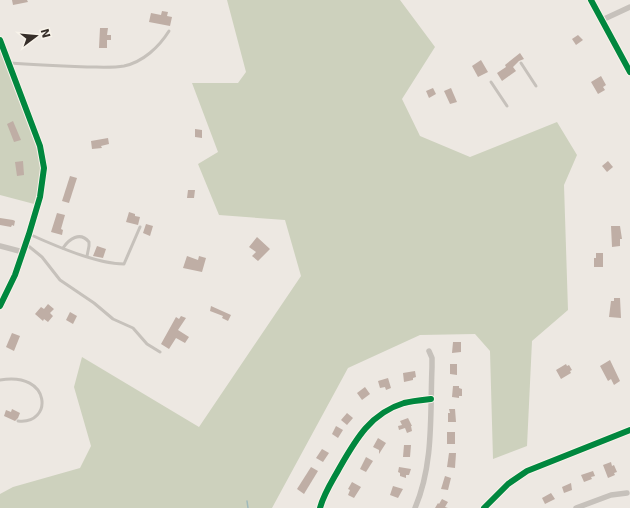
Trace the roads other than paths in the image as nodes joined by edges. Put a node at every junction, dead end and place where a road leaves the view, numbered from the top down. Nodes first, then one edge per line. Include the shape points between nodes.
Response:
1 (591, 0) edge
2 (630, 7) edge
3 (602, 20) junction
4 (169, 31) dead end
5 (0, 40) edge
6 (521, 62) dead end
7 (8, 63) junction
8 (630, 72) edge
9 (491, 82) dead end
10 (536, 86) dead end
11 (507, 106) dead end
12 (140, 227) dead end
13 (29, 234) junction
14 (26, 244) junction
15 (0, 246) edge
16 (63, 248) junction
17 (23, 252) junction
18 (87, 256) junction
19 (0, 306) edge
20 (429, 351) dead end
21 (160, 352) dead end
22 (0, 380) edge
23 (431, 399) junction
24 (18, 420) dead end
25 (630, 430) edge
26 (627, 494) dead end
27 (320, 508) edge
28 (415, 508) edge
29 (484, 508) edge
30 (576, 508) edge

1 - 3 street
2 - 3 street
3 - 8 street
4 - 7 lane via 151,52 124,66
5 - 7 street
6 - 10 lane
7 - 13 street via 43,157 40,197
9 - 11 lane
12 - 18 lane via 124,264
13 - 14 street
13 - 16 lane
14 - 17 street
14 - 21 lane via 42,256 63,282 112,319 134,328 147,344
15 - 17 street
16 - 18 lane
16 - 18 lane via 71,239 83,238 89,242
17 - 19 street
20 - 23 street via 432,358
22 - 24 lane via 29,382 38,388 42,403 40,411 29,420
23 - 27 street via 393,407 366,426 325,493
23 - 28 street via 429,454 422,489
25 - 29 street via 527,471 508,484
26 - 30 street via 611,495

